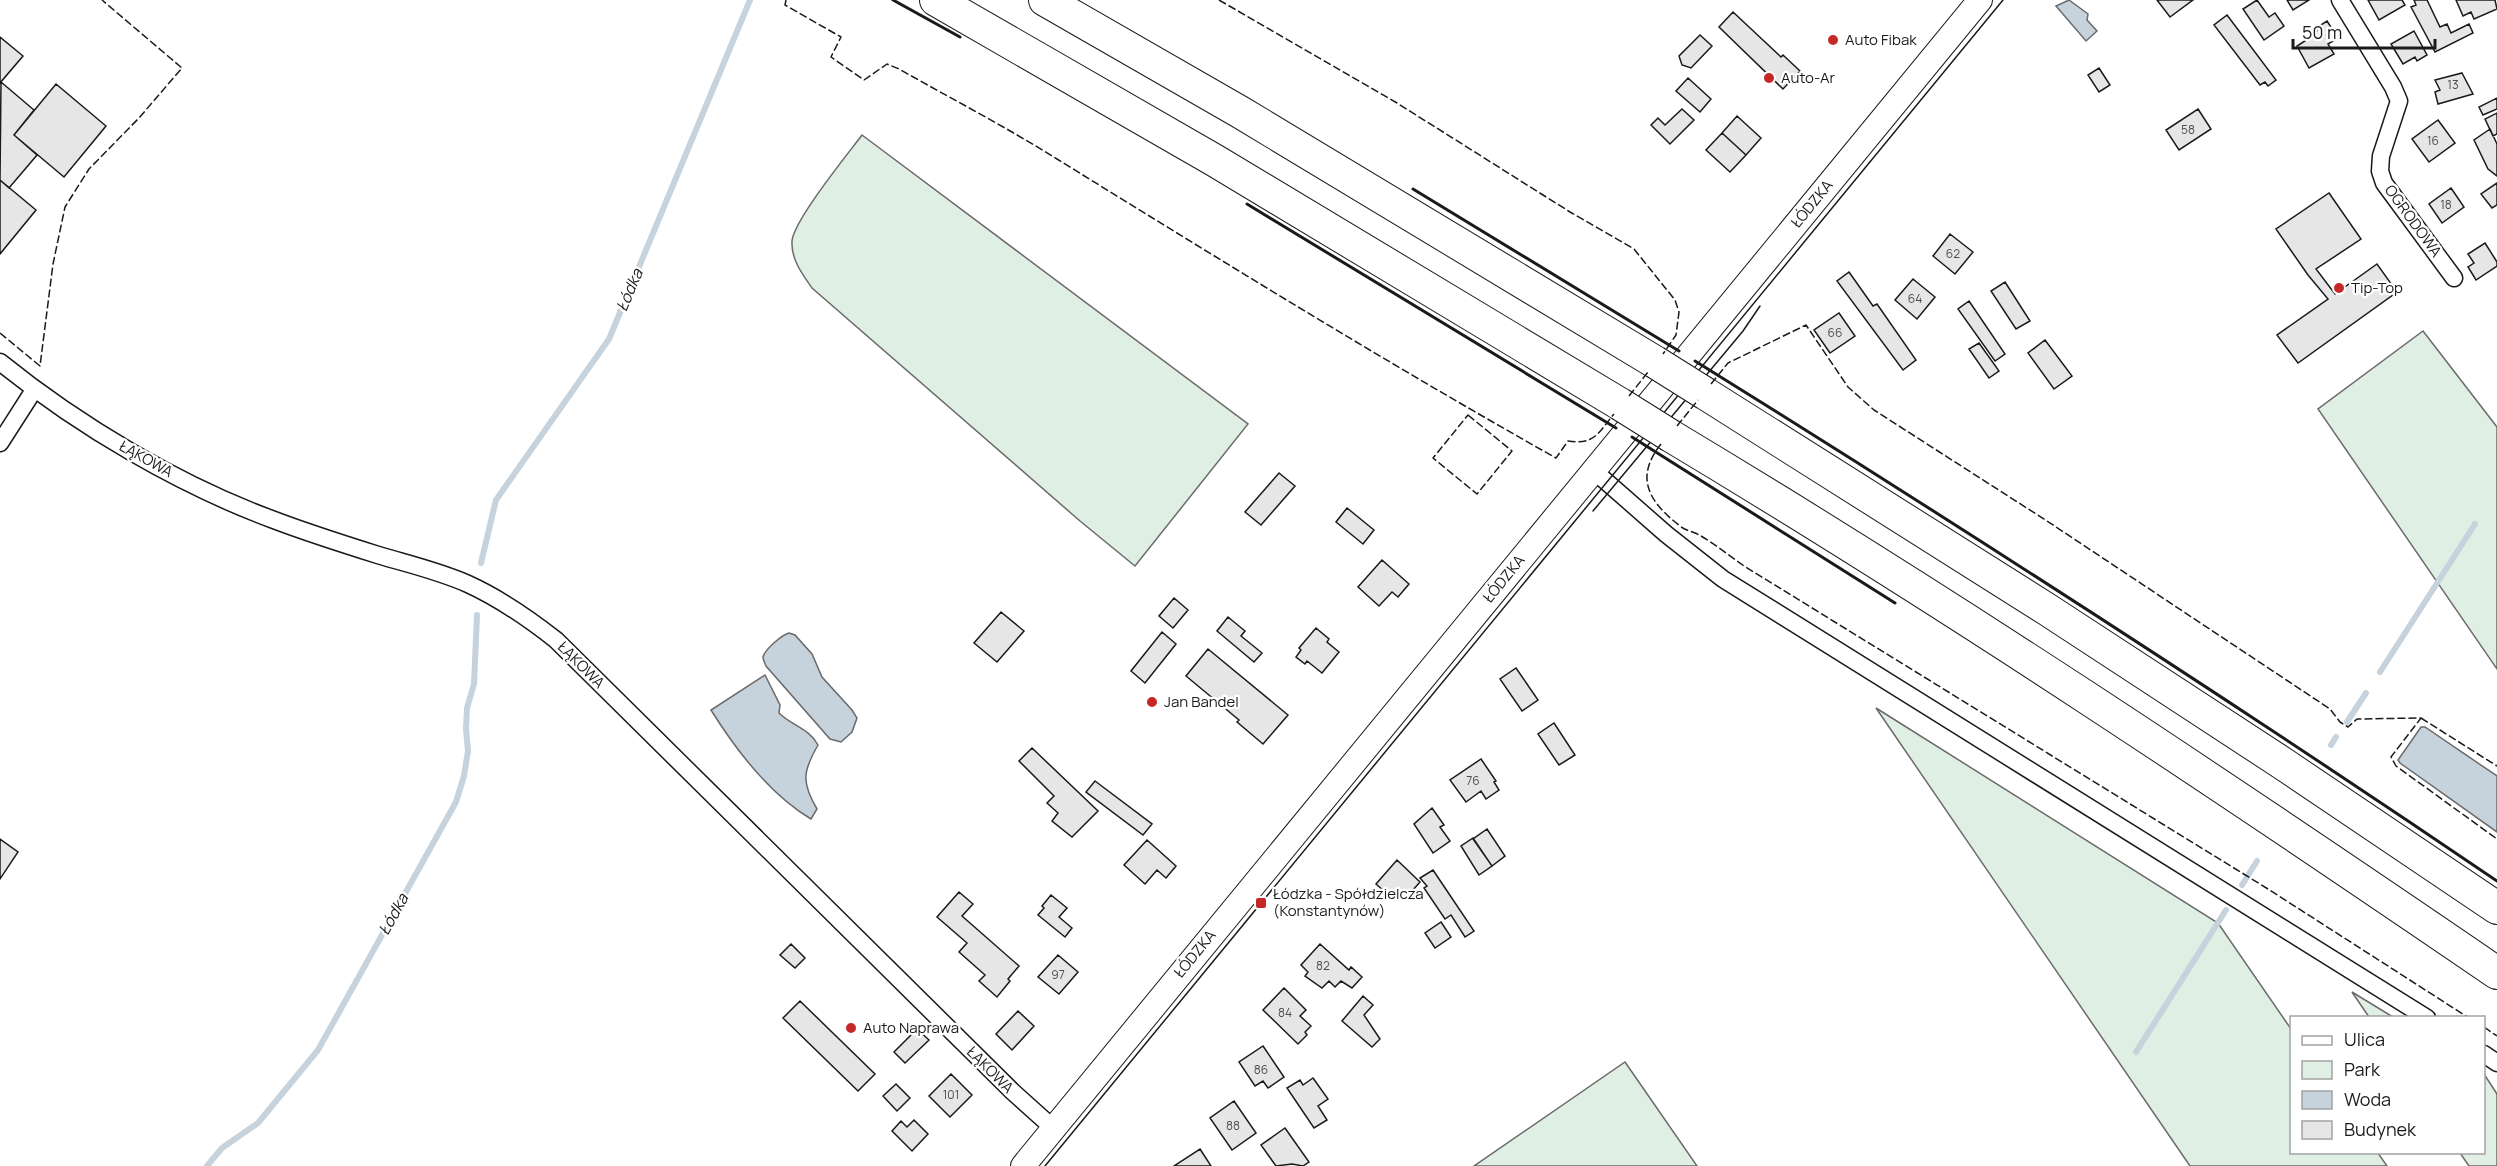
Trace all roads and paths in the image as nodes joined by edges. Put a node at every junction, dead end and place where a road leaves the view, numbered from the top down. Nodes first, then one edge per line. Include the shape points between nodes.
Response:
1 (936, 0) edge
2 (1045, 0) edge
3 (1980, 0) edge
4 (2340, 0) edge
5 (2454, 278) dead end
6 (0, 362) edge
7 (33, 390) junction
8 (0, 443) edge
9 (1593, 470) junction
10 (2497, 908) edge
11 (2497, 974) edge
12 (2425, 1016) edge
13 (1053, 1128) junction
14 (1025, 1164) edge

1 - 11 highway, bridge via 1214,160 1776,499 2136,731
2 - 10 highway, bridge via 1240,112 1655,362 2058,616
3 - 9 main road, ŁÓDZKA
4 - 5 street, OGRODOWA via 2399,101 2381,156 2384,183
6 - 7 street, ŁĄKOWA
7 - 8 street
7 - 13 street, ŁĄKOWA via 96,431 210,493 272,520 444,574 522,614 556,640
9 - 12 street via 1723,579
9 - 13 main road, ŁÓDZKA
13 - 14 main road, ŁÓDZKA

